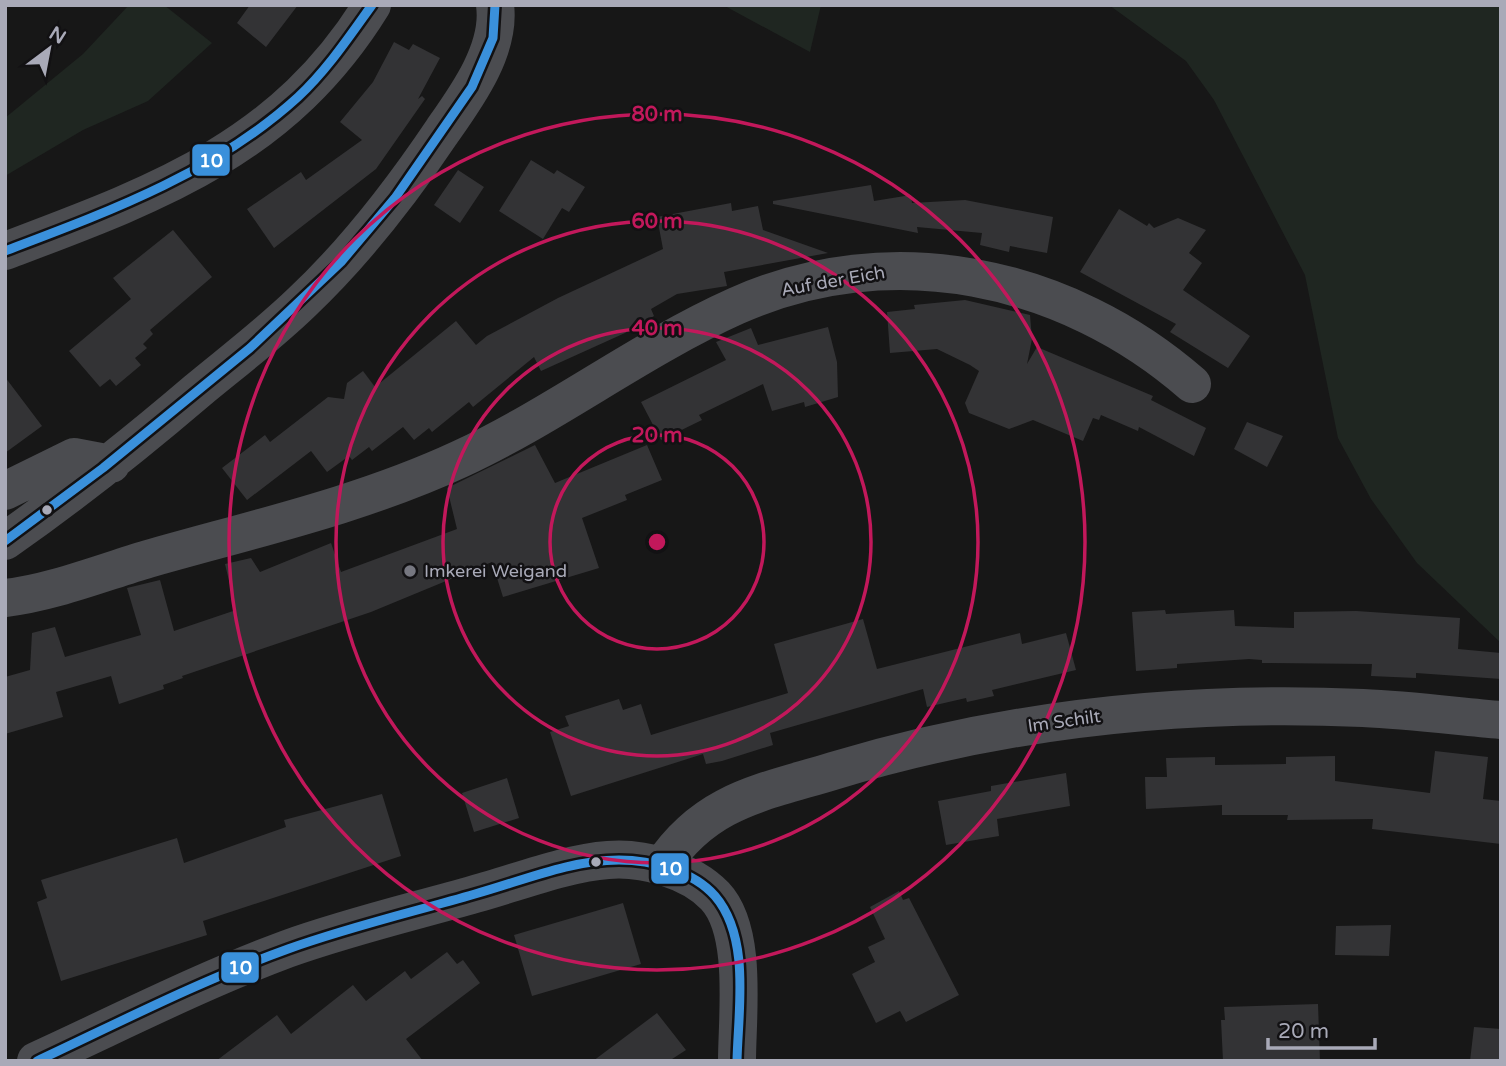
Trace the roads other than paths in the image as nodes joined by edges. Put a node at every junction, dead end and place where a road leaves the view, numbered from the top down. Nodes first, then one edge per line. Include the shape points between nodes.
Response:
1 (372, 5) edge
2 (495, 5) edge
3 (5, 251) edge
4 (1192, 384) dead end
5 (111, 464) junction
6 (5, 491) edge
7 (5, 541) edge
8 (5, 598) edge
9 (1501, 720) edge
10 (662, 866) junction
11 (36, 1061) edge
12 (737, 1061) edge

1 - 3 street via 324,71 264,128 183,178
2 - 5 street via 493,34 482,67 458,109 383,213 301,303
4 - 8 street, Auf der Eich via 1124,334 1023,287 895,269 831,277 778,289 734,307 504,436 398,485
5 - 6 street via 74,457
5 - 7 street
9 - 10 street, Im Schilt via 1363,708 1256,708 1063,720 871,760 761,793 698,823
10 - 11 street via 608,859 342,931 217,977
10 - 12 street via 693,879 716,897 728,918 737,961

